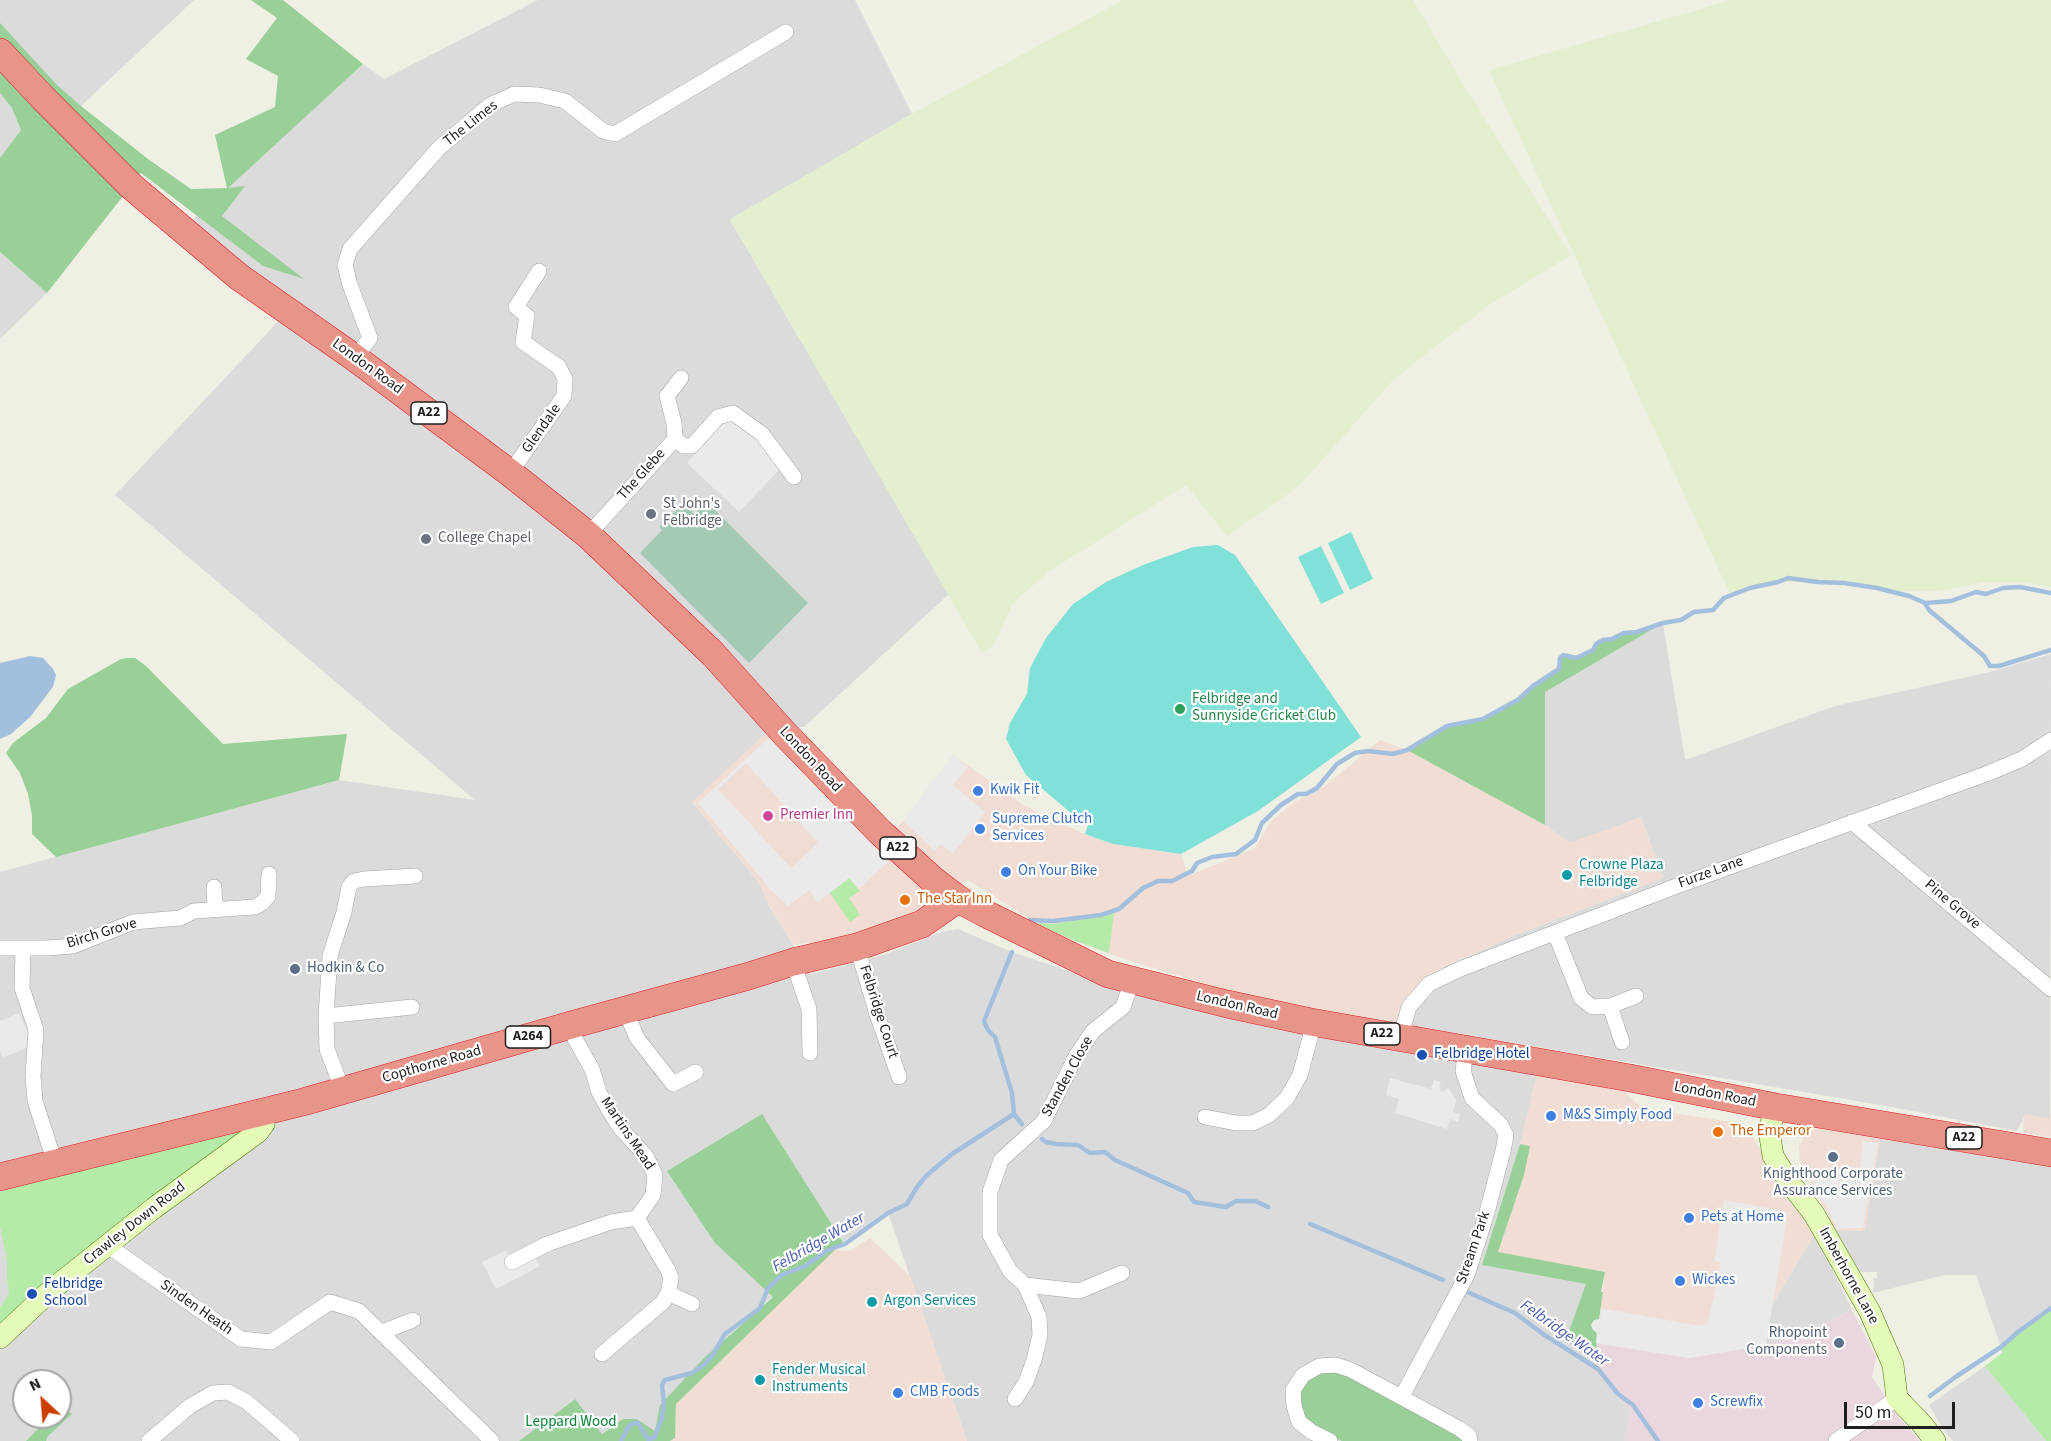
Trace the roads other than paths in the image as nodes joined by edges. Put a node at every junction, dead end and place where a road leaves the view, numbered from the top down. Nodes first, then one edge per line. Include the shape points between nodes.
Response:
1 (786, 32) dead end
2 (0, 52) edge
3 (539, 271) dead end
4 (355, 358) junction
5 (681, 378) dead end
6 (675, 439) junction
7 (510, 473) junction
8 (794, 477) dead end
9 (588, 535) junction
10 (2051, 740) edge
11 (1852, 822) junction
12 (269, 874) dead end
13 (416, 876) dead end
14 (214, 887) dead end
15 (958, 898) junction
16 (215, 909) junction
17 (1555, 933) junction
18 (857, 947) junction
19 (0, 948) edge
20 (23, 949) junction
21 (793, 962) junction
22 (1132, 981) junction
23 (2051, 989) edge
24 (1636, 996) dead end
25 (1610, 1006) junction
26 (412, 1007) dead end
27 (625, 1010) junction
28 (326, 1016) junction
29 (1311, 1022) junction
30 (571, 1025) junction
31 (1400, 1038) junction
32 (1622, 1042) dead end
33 (1466, 1049) junction
34 (810, 1053) dead end
35 (696, 1072) dead end
36 (899, 1077) dead end
37 (343, 1091) junction
38 (1776, 1107) junction
39 (262, 1112) junction
40 (1205, 1118) dead end
41 (2051, 1153) edge
42 (55, 1163) junction
43 (0, 1177) edge
44 (637, 1218) junction
45 (107, 1245) junction
46 (512, 1262) dead end
47 (1122, 1273) dead end
48 (1025, 1285) junction
49 (668, 1293) junction
50 (692, 1304) dead end
51 (413, 1320) dead end
52 (382, 1332) junction
53 (0, 1338) edge
54 (602, 1354) dead end
55 (1402, 1396) junction
56 (1897, 1398) junction
57 (1015, 1400) dead end
58 (149, 1441) edge
59 (292, 1441) edge
60 (492, 1441) edge
61 (1330, 1441) edge
62 (1470, 1441) edge
63 (1836, 1441) edge
64 (1935, 1441) edge

1 - 4 street, The Limes via 615,134 603,131 565,101 514,94 490,105 439,148 350,249 345,265 370,338
2 - 4 highway, London Road / A22 via 131,186 239,277
3 - 7 street, Glendale via 516,307 527,316 523,342 559,367 565,379 564,396
4 - 7 highway, London Road / A22
5 - 6 street, The Glebe via 667,396
6 - 8 street via 684,446 692,446 718,417 733,413 762,434
6 - 9 street, The Glebe
7 - 9 highway, London Road / A22
9 - 15 highway, London Road / A22 via 713,654 880,832
10 - 11 street, Furze Lane via 2011,764
11 - 17 street, Furze Lane
11 - 23 street, Pine Grove
12 - 16 street, Birch Grove via 268,896 262,903 255,907
13 - 28 street via 364,879 349,887 330,956
14 - 16 street
15 - 18 highway, Copthorne Road / A264 via 922,924
15 - 22 highway, London Road / A22 via 1108,974
16 - 20 street, Birch Grove via 194,911 180,918 134,922 73,946
17 - 25 street via 1581,998 1592,1007
17 - 31 street, Furze Lane via 1429,984 1409,1006
18 - 21 highway, Copthorne Road / A264
18 - 36 street, Felbridge Court
19 - 20 street, Birch Grove
20 - 42 street via 22,988 36,1030 35,1101
21 - 27 highway, Copthorne Road / A264
21 - 34 street via 808,1009
22 - 29 highway, London Road / A22
22 - 48 street, Standen Close via 1123,1007 1093,1031 1076,1056 1044,1121 1001,1160 990,1192 990,1235 1010,1271
24 - 25 street
25 - 32 street
26 - 28 street
27 - 30 highway, Copthorne Road / A264
27 - 35 street via 637,1038 673,1084
28 - 37 street via 327,1049
29 - 31 highway, London Road / A22
29 - 40 street via 1300,1075 1287,1098 1269,1115 1253,1123
30 - 37 highway, Copthorne Road / A264
30 - 44 street, Martins Mead via 611,1114 646,1156 655,1174 653,1195
31 - 33 highway, London Road / A22
33 - 38 highway, London Road / A22
33 - 55 street, Stream Park via 1463,1071 1472,1098 1501,1125 1506,1134 1503,1151 1467,1275
37 - 39 highway, Copthorne Road / A264
38 - 41 highway, London Road / A22
38 - 56 street, Imberhorne Lane via 1769,1130 1773,1156 1814,1214 1870,1312 1893,1365
39 - 42 highway, Copthorne Road / A264
39 - 45 street, Crawley Down Road via 264,1124 258,1132
42 - 43 highway, Copthorne Road / A264
44 - 46 street via 611,1222
44 - 49 street via 668,1270
45 - 52 street, Sinden Heath via 241,1339 271,1342 330,1302 359,1311
45 - 53 street, Crawley Down Road
47 - 48 street via 1079,1291
48 - 57 street, Standen Close via 1039,1317 1040,1335 1026,1382
49 - 50 street
49 - 54 street via 663,1302
51 - 52 street
52 - 60 street, Sinden Heath
55 - 61 street via 1336,1365 1319,1366 1303,1375 1293,1390 1299,1422
55 - 62 street via 1460,1429
56 - 63 street
56 - 64 street
58 - 59 street via 190,1406 213,1393 228,1392 247,1402

